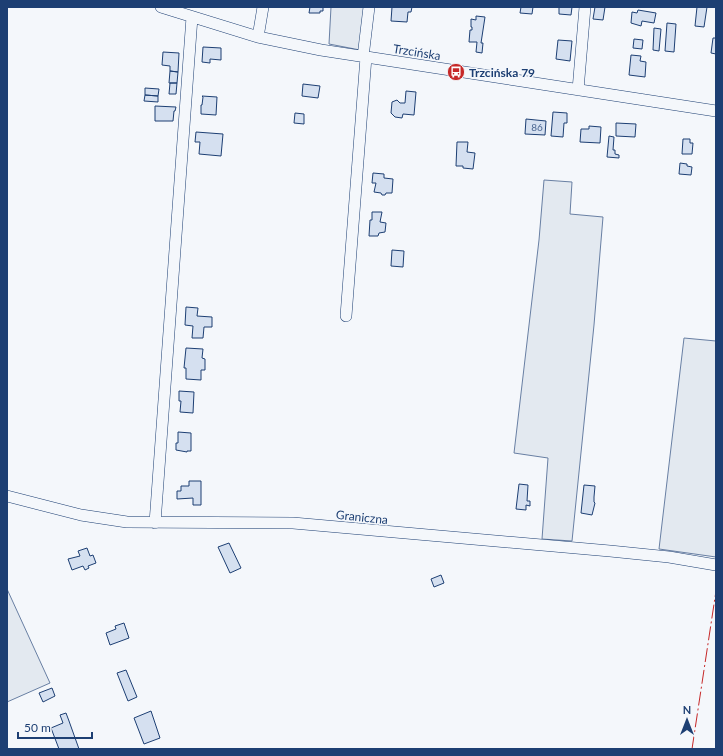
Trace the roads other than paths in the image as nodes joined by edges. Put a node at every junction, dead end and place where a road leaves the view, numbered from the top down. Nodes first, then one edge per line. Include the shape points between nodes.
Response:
1 (161, 7) edge
2 (263, 7) edge
3 (369, 7) edge
4 (585, 7) edge
5 (192, 18) junction
6 (258, 37) junction
7 (365, 57) junction
8 (578, 90) junction
9 (716, 111) edge
10 (346, 316) dead end
11 (7, 496) edge
12 (155, 523) junction
13 (716, 565) edge

1 - 5 street, Trzcińska
2 - 6 street
3 - 7 street
4 - 8 street
5 - 6 street, Trzcińska
5 - 12 street
6 - 7 street, Trzcińska
7 - 8 street, Trzcińska
7 - 10 street
8 - 9 street, Trzcińska
11 - 12 street, Graniczna via 93,518
12 - 13 street, Graniczna via 293,523 610,551

